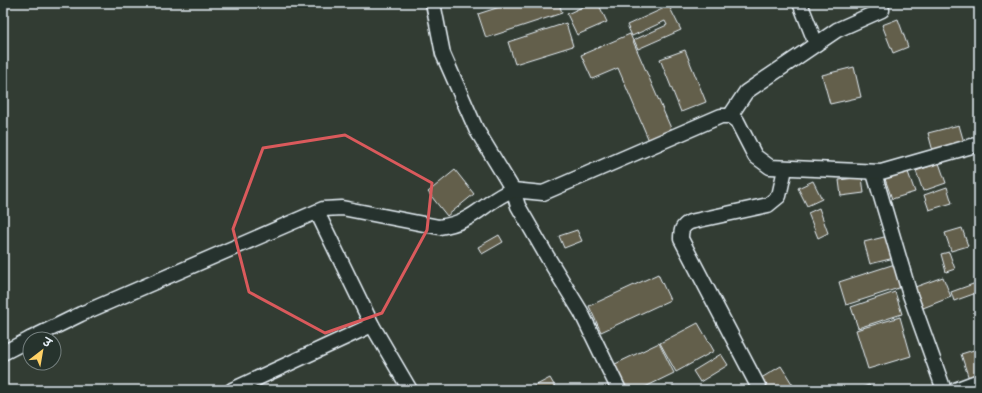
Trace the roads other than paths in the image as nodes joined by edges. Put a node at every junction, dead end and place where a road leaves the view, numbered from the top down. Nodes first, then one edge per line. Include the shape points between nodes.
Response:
1 (433, 3) edge
2 (800, 3) edge
3 (882, 10) dead end
4 (816, 44) junction
5 (730, 116) junction
6 (979, 144) edge
7 (785, 169) junction
8 (874, 173) junction
9 (513, 190) junction
10 (317, 212) junction
11 (372, 325) junction
12 (46, 331) edge
13 (22, 343) edge
14 (3, 353) edge
15 (979, 381) edge
16 (232, 390) edge
17 (410, 390) edge
18 (619, 390) edge
19 (760, 390) edge
20 (944, 390) edge
21 (955, 390) edge

1 - 9 street via 443,54 476,129
2 - 4 street
3 - 4 street via 837,30
4 - 5 street via 746,92
5 - 7 street via 737,121 755,156 762,163
5 - 9 street via 713,118 543,193
6 - 8 street
7 - 8 street
7 - 19 street via 779,196 768,205 690,222 684,225 680,239
8 - 20 street via 910,295
9 - 10 street via 502,194 464,221 439,227 342,208
9 - 18 street via 518,206 581,312
10 - 11 street
10 - 12 street
11 - 16 street
11 - 17 street
13 - 14 street
15 - 21 street

